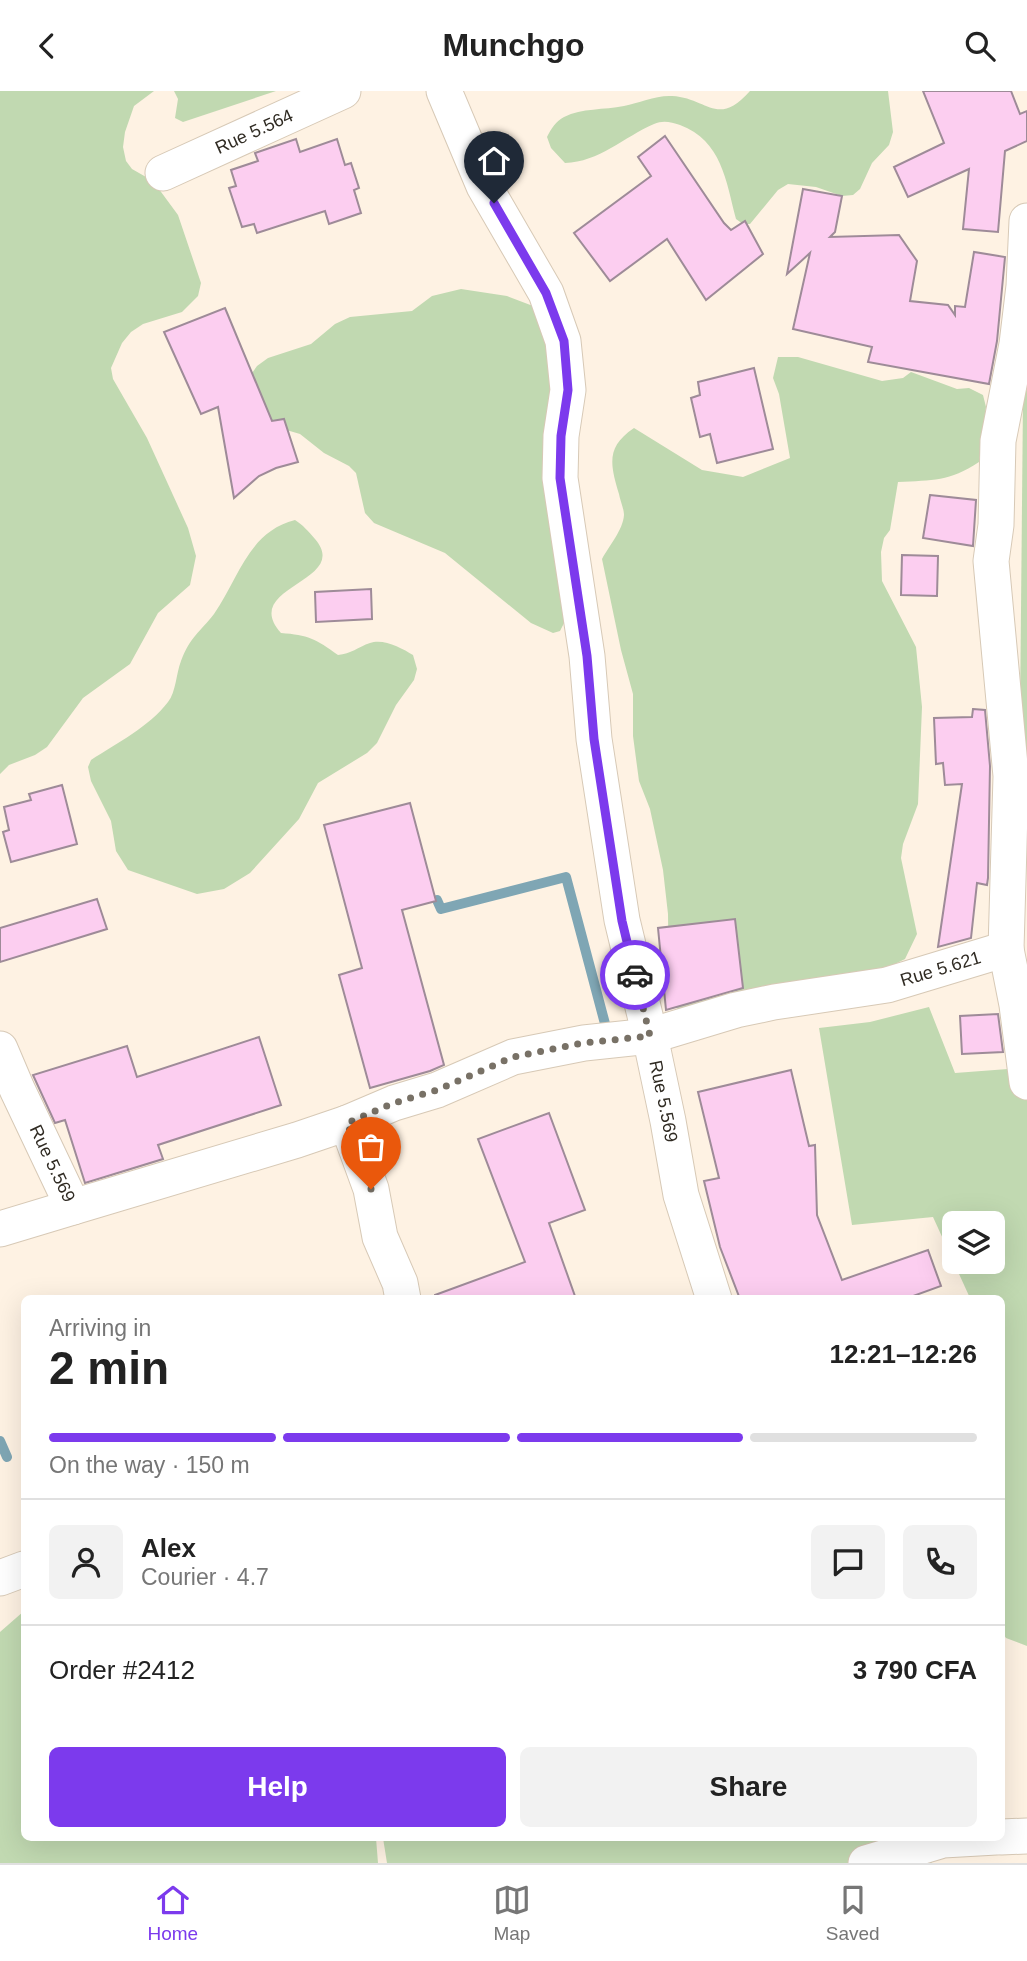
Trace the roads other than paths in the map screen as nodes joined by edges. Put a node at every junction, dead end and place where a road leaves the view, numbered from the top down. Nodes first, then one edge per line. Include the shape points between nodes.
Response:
1 (343, 91) edge
2 (444, 91) edge
3 (163, 173) dead end
4 (1027, 221) edge
5 (1006, 949) junction
6 (650, 1036) junction
7 (0, 1049) edge
8 (1027, 1081) edge
9 (347, 1123) junction
10 (73, 1207) junction
11 (0, 1229) edge
12 (402, 1295) edge
13 (713, 1295) edge
14 (21, 1570) edge
15 (0, 1578) edge
16 (1027, 1836) edge
17 (1005, 1837) edge
18 (976, 1841) edge
19 (946, 1847) edge
20 (866, 1863) edge

1 - 3 street, Rue 5.564
2 - 6 street, Rue 5.569 via 484,186 546,293 564,341 568,390 560,478 622,921
4 - 5 street via 1017,344 998,441 991,561 1011,776
5 - 6 street, Rue 5.621 via 887,985 736,1010
5 - 8 street
6 - 9 street, Rue 5.621 via 513,1057
6 - 13 street, Rue 5.569 via 681,1195
7 - 10 street, Rue 5.569
9 - 10 street, Rue 5.569
9 - 12 street
10 - 11 street
14 - 15 street
16 - 17 street
18 - 19 street
19 - 20 street

